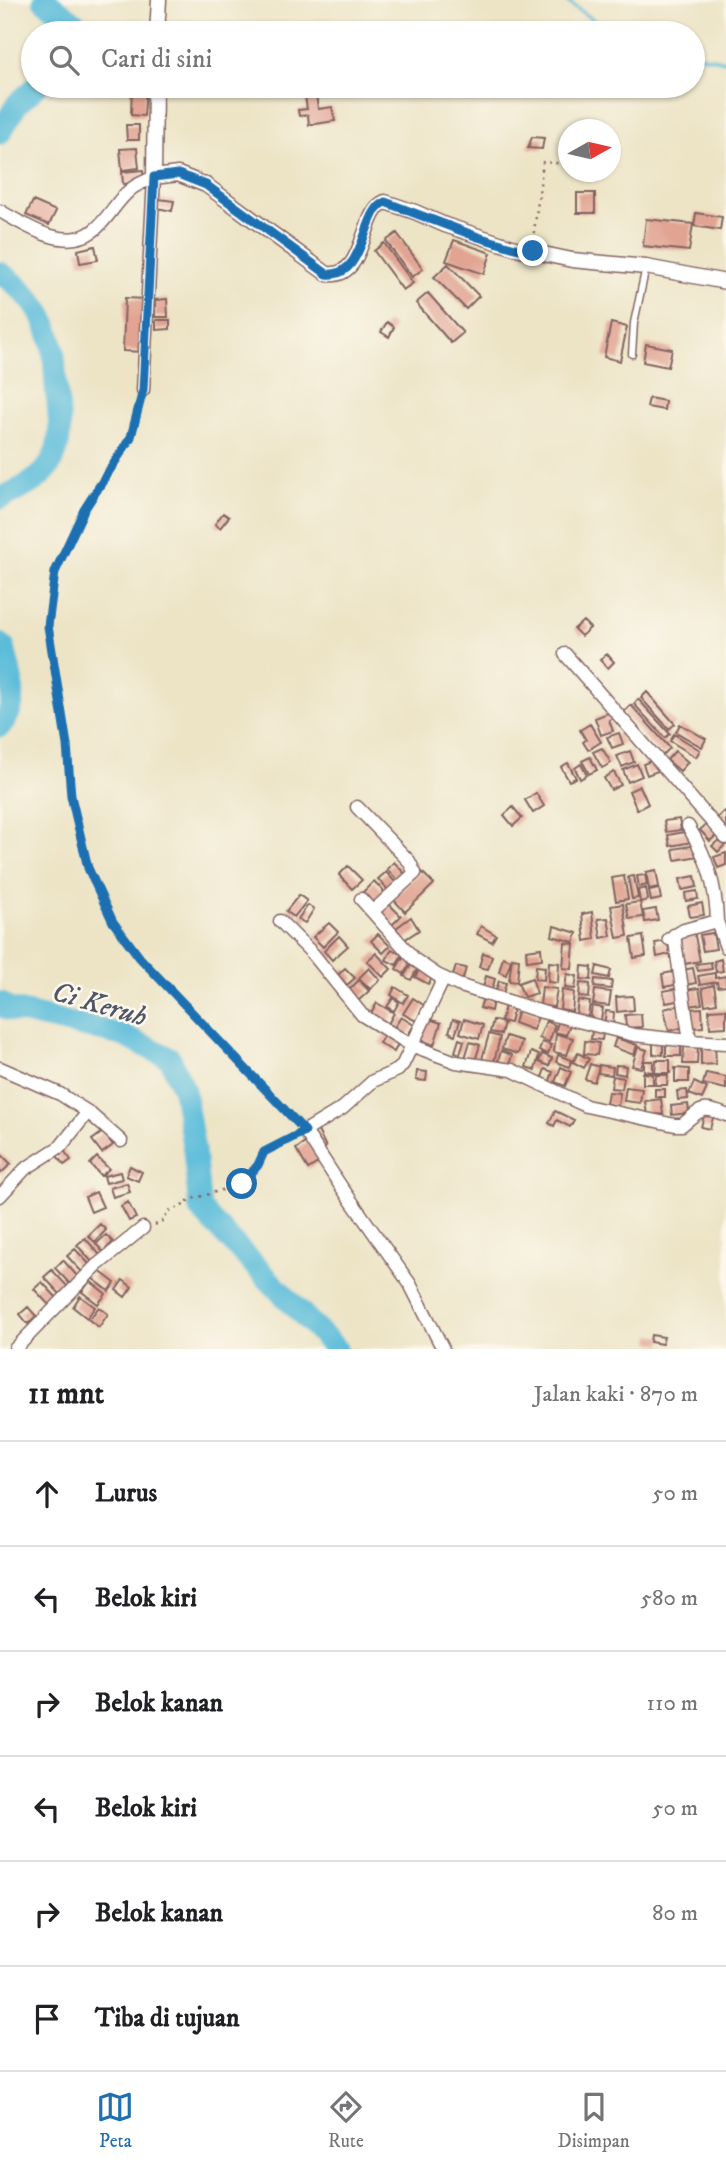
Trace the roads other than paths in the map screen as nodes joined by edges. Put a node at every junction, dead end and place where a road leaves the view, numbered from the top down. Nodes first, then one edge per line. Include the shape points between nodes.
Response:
1 (159, 0) edge
2 (158, 21) edge
3 (155, 98) edge
4 (154, 177) junction
5 (0, 211) edge
6 (646, 267) junction
7 (726, 282) edge
8 (632, 354) dead end
9 (143, 390) road end
10 (565, 654) dead end
11 (357, 807) dead end
12 (688, 826) dead end
13 (726, 838) edge
14 (361, 899) dead end
15 (373, 911) junction
16 (280, 921) dead end
17 (717, 921) junction
18 (726, 947) edge
19 (444, 978) junction
20 (690, 1041) junction
21 (726, 1043) edge
22 (411, 1045) junction
23 (0, 1068) edge
24 (89, 1112) junction
25 (726, 1115) edge
26 (121, 1141) dead end
27 (0, 1195) edge
28 (143, 1228) road end
29 (15, 1349) edge
30 (443, 1349) edge

1 - 2 street
3 - 4 street
4 - 5 street via 131,189 93,231 79,237 40,233
4 - 6 street via 178,174 206,185 327,274 345,270 376,209 385,202 515,248 572,260
4 - 9 street
6 - 7 street
6 - 8 lane
10 - 13 street
11 - 15 street via 415,873
12 - 17 street via 711,870
14 - 15 street
15 - 19 street via 415,960
16 - 22 street via 362,1015
17 - 18 street
17 - 20 street via 671,937
19 - 20 street via 542,1012 634,1035
19 - 22 street
20 - 21 street
22 - 25 street via 456,1062 512,1070 586,1106 675,1125 705,1109
22 - 30 street via 398,1070 373,1082 343,1108 305,1131 410,1284
23 - 24 street
24 - 26 street
24 - 27 street via 61,1146 25,1169
28 - 29 street via 96,1266

